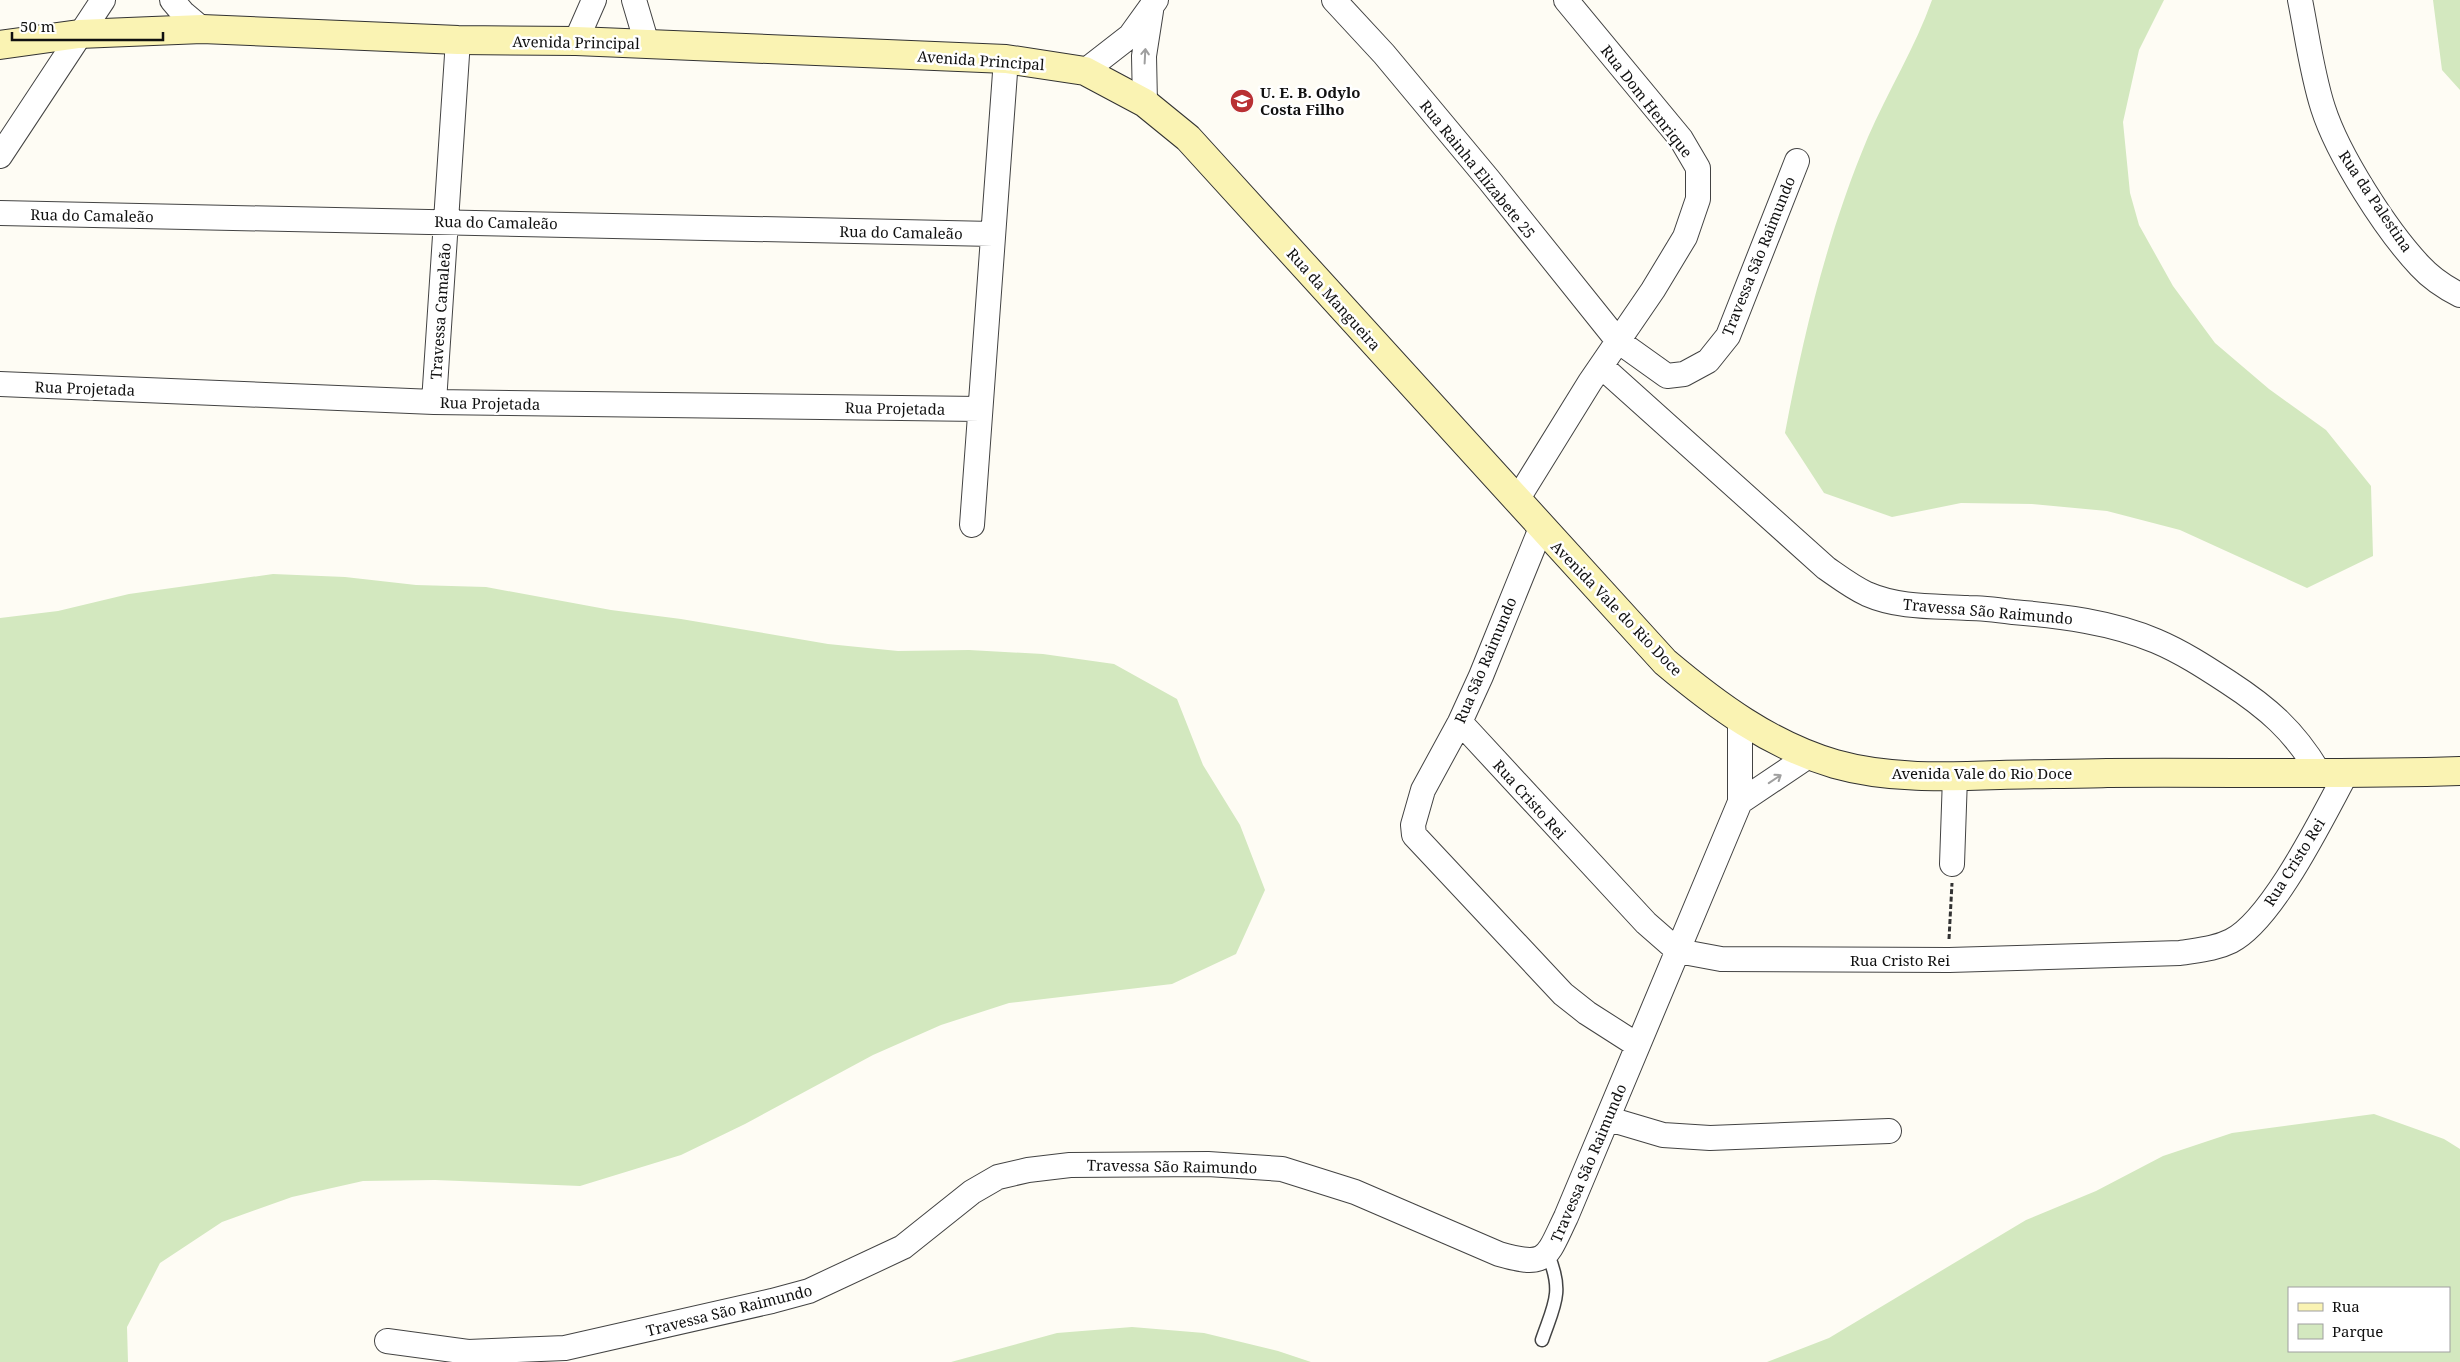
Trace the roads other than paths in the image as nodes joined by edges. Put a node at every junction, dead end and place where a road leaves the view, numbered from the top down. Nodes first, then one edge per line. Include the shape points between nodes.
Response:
1 (103, 0) edge
2 (172, 0) edge
3 (594, 0) edge
4 (634, 0) edge
5 (1334, 0) edge
6 (1566, 0) edge
7 (2300, 0) edge
8 (1153, 4) edge
9 (202, 29) junction
10 (80, 34) junction
11 (458, 40) junction
12 (576, 41) junction
13 (647, 44) junction
14 (0, 45) edge
15 (1006, 59) junction
16 (1085, 71) junction
17 (1145, 103) junction
18 (0, 156) edge
19 (1797, 161) dead end
20 (0, 213) edge
21 (446, 221) junction
22 (993, 234) junction
23 (2460, 295) edge
24 (1618, 341) junction
25 (1601, 366) junction
26 (0, 384) edge
27 (434, 402) junction
28 (980, 409) junction
29 (1517, 500) junction
30 (972, 525) dead end
31 (1541, 528) junction
32 (1740, 720) junction
33 (1460, 722) junction
34 (1810, 755) junction
35 (2318, 771) junction
36 (2460, 771) edge
37 (2347, 772) junction
38 (1955, 776) junction
39 (1740, 802) junction
40 (1952, 864) road end
41 (1678, 951) junction
42 (1637, 1045) junction
43 (1609, 1119) junction
44 (1889, 1131) dead end
45 (1548, 1255) junction
46 (1542, 1340) dead end
47 (387, 1341) dead end

1 - 10 street
2 - 9 street
3 - 12 street
4 - 13 street
5 - 24 street, Rua Rainha Elizabete 25 via 1483,172
6 - 24 street, Rua Dom Henrique via 1681,139 1698,168 1698,199 1685,236
7 - 23 street, Rua da Palestina via 2323,108 2339,147 2382,217 2420,266
8 - 16 street via 1130,36
17 -> 8 street via 1144,56
9 - 10 street, Avenida Principal
9 - 11 street, Avenida Principal
10 - 14 street, Avenida Principal
10 - 18 street
11 - 12 street, Avenida Principal
11 - 21 street, Travessa Camaleão
12 - 13 street, Avenida Principal
13 - 15 street, Avenida Principal
15 - 16 street, Avenida Principal
15 - 22 street
16 - 17 street, Avenida Principal
17 - 29 street, Rua da Mangueira via 1188,138
19 - 24 street, Travessa São Raimundo via 1728,336 1708,361 1684,374 1667,376
20 - 21 street, Rua do Camaleão
21 - 22 street, Rua do Camaleão
21 - 27 street, Travessa Camaleão
22 - 28 street
24 - 25 street
25 - 29 street
25 - 35 street, Travessa São Raimundo via 1826,568 1846,582 1868,594 1900,603 2082,620 2123,629 2156,641 2198,663 2259,703 2286,726
26 - 27 street, Rua Projetada
27 - 28 street, Rua Projetada
28 - 30 street
29 - 31 street, Avenida Vale do Rio Doce
31 - 32 street, Avenida Vale do Rio Doce via 1665,662
31 - 33 street, Rua São Raimundo
32 - 34 street, Avenida Vale do Rio Doce
32 - 39 street, Travessa São Raimundo
33 - 41 street, Rua Cristo Rei via 1646,923
33 - 42 street, Rua São Raimundo via 1423,790 1413,825 1414,835 1563,994
34 - 38 street, Avenida Vale do Rio Doce via 1866,771
39 -> 34 street
35 - 37 street, Avenida Vale do Rio Doce
35 - 38 street, Avenida Vale do Rio Doce
36 - 37 street, Avenida Vale do Rio Doce
37 - 41 street, Rua Cristo Rei via 2300,859 2256,921 2233,940 2212,948 2180,953 1948,960 1721,959
38 - 40 street
39 - 41 street, Travessa São Raimundo
41 - 42 street, Travessa São Raimundo
42 - 43 street, Travessa São Raimundo
43 - 44 street via 1664,1134 1710,1138
43 - 45 street, Travessa São Raimundo
45 - 46 lane via 1555,1272 1557,1294
45 - 47 street, Travessa São Raimundo via 1524,1261 1499,1254 1355,1192 1282,1169 1208,1164 1070,1164 998,1177 972,1192 903,1247 810,1291 772,1301 565,1348 468,1352

